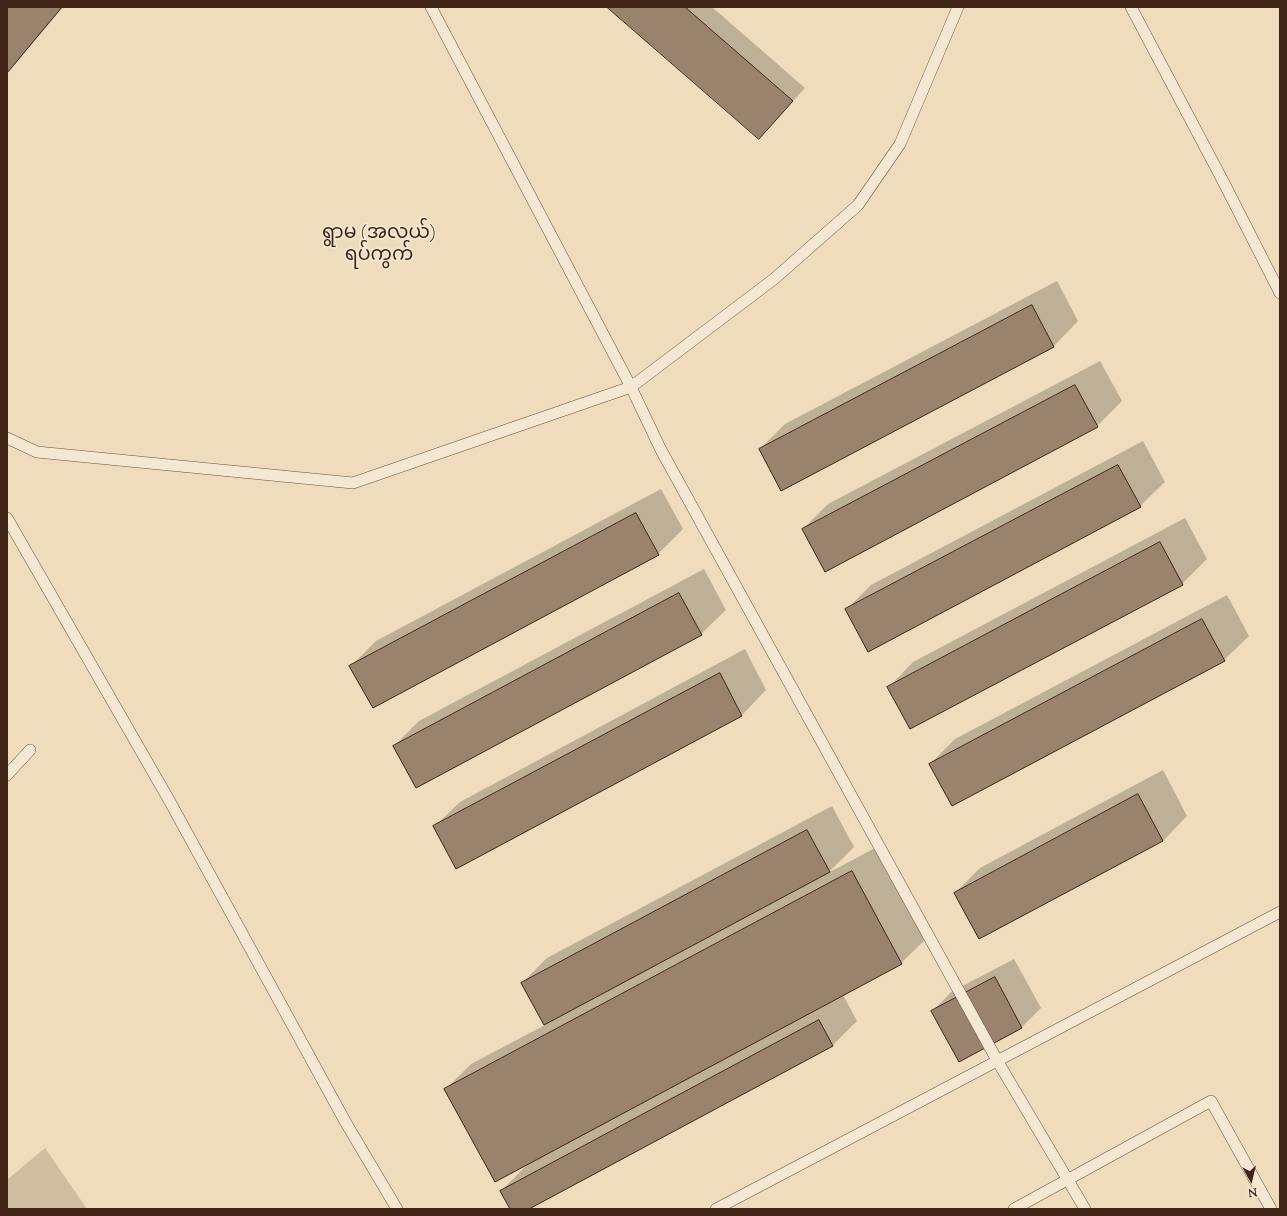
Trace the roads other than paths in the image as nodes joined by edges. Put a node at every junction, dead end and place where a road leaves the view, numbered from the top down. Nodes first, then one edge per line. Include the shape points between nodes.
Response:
1 (431, 7) edge
2 (958, 7) edge
3 (1131, 7) edge
4 (1280, 293) edge
5 (631, 387) junction
6 (7, 438) edge
7 (7, 518) edge
8 (30, 750) dead end
9 (7, 775) edge
10 (1280, 912) edge
11 (998, 1062) junction
12 (1067, 1180) junction
13 (397, 1209) edge
14 (716, 1209) edge
15 (1014, 1209) edge
16 (1084, 1209) edge
17 (1271, 1209) edge

1 - 5 lane
2 - 5 lane via 900,144 858,206 774,279
3 - 4 lane
5 - 6 lane via 353,483 37,452
5 - 11 lane via 662,450
7 - 13 lane via 169,800 342,1116
8 - 9 lane
10 - 11 lane
11 - 12 lane
11 - 14 lane
12 - 15 lane
12 - 16 lane
12 - 17 lane via 1211,1101

